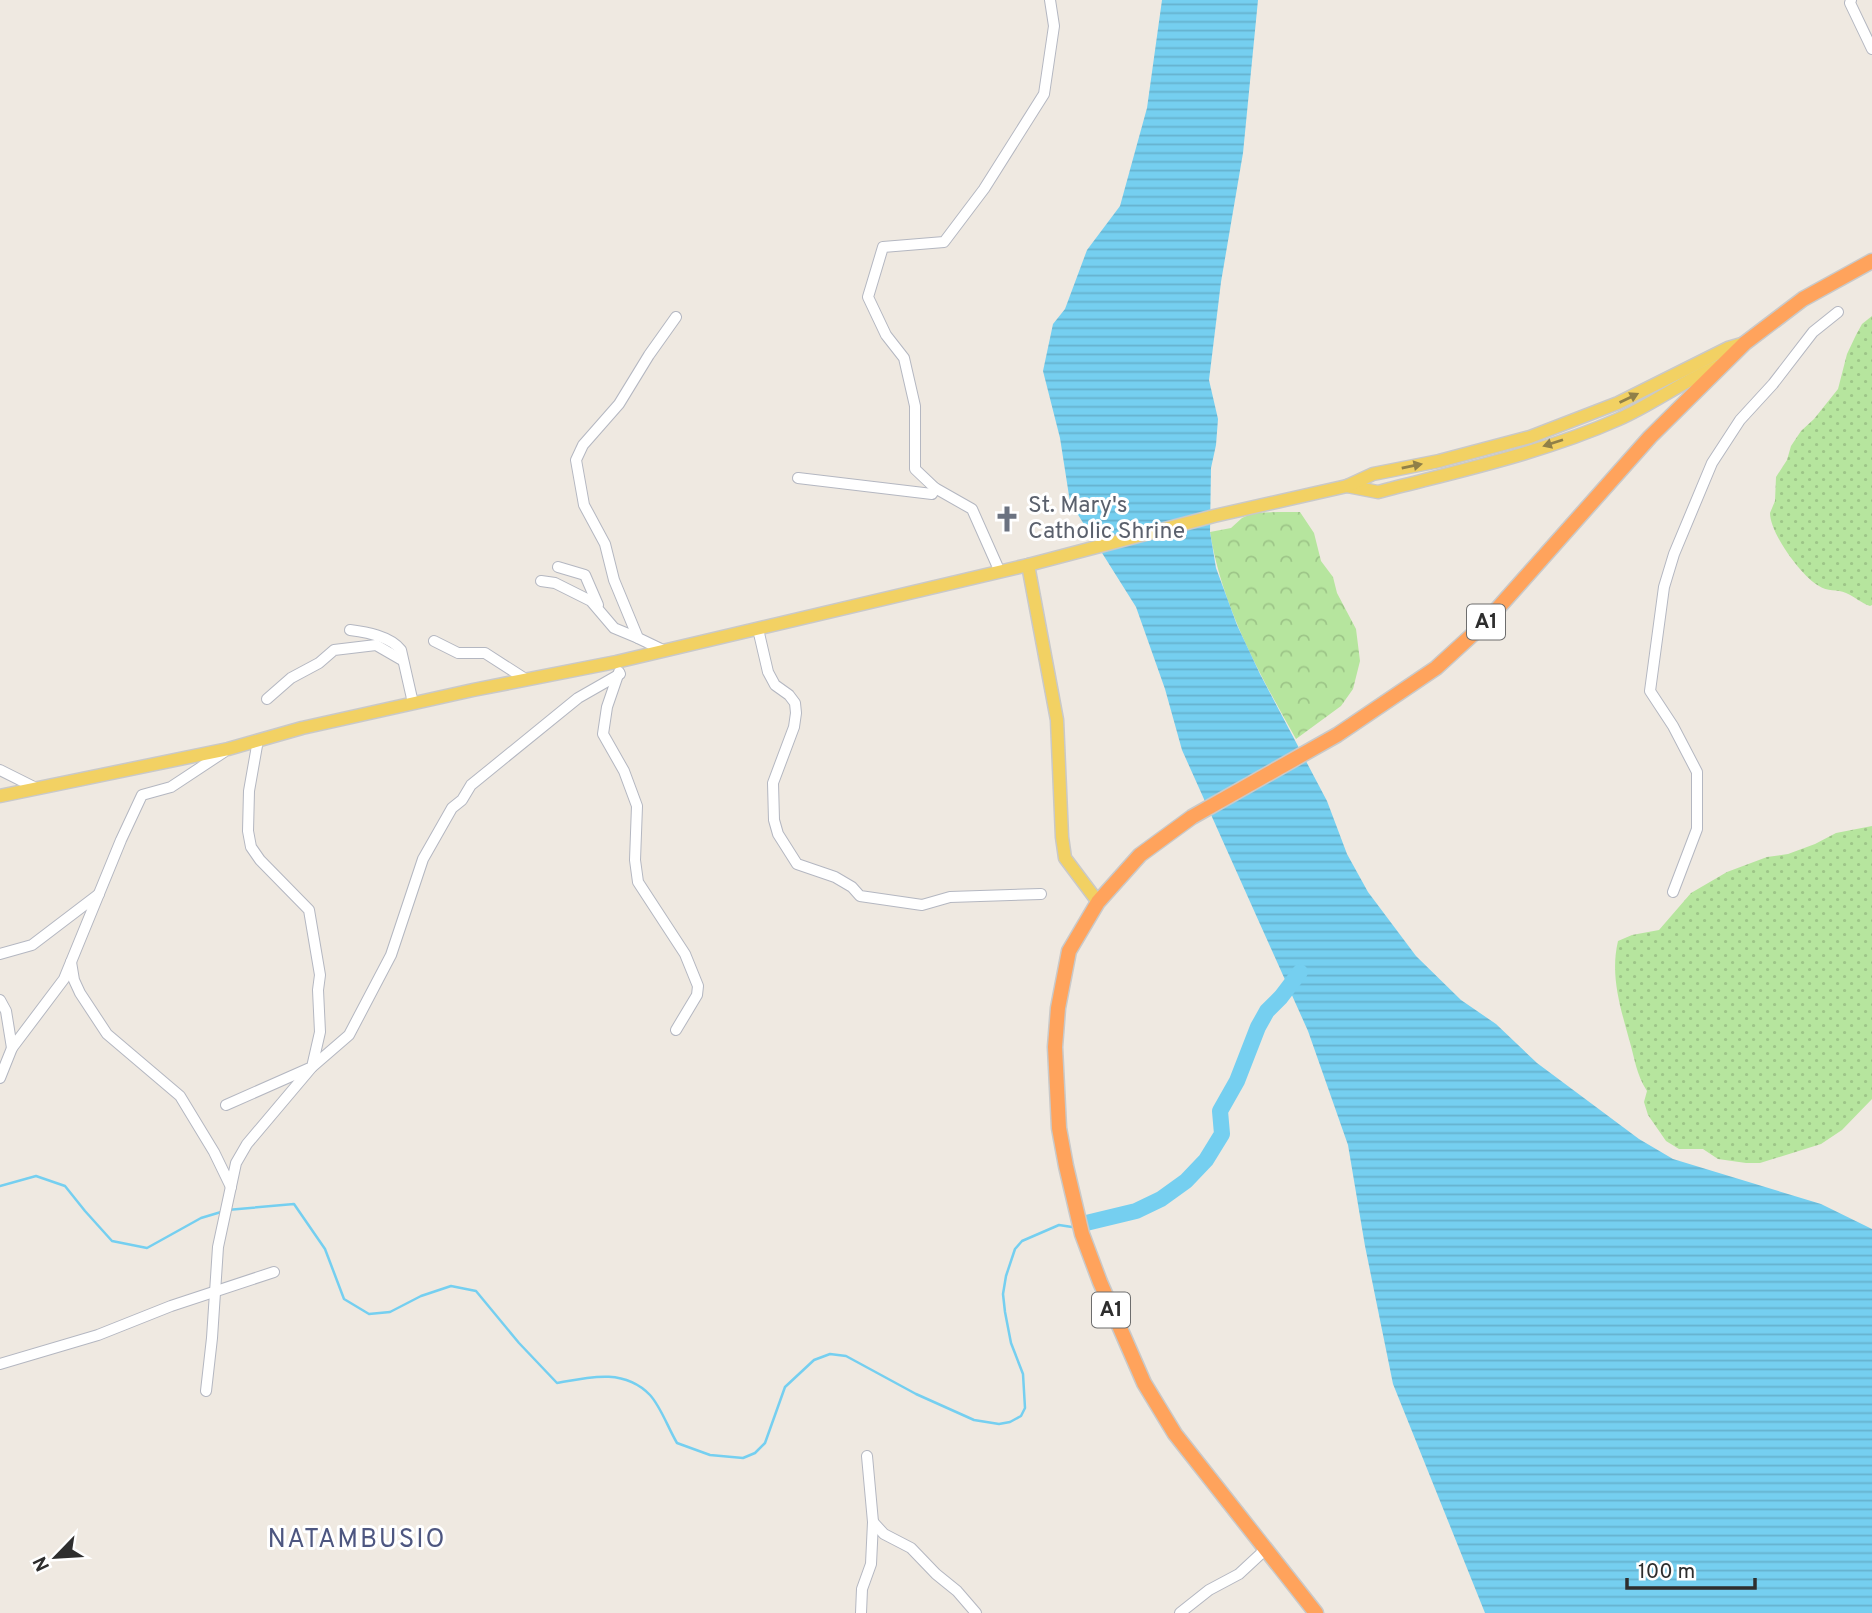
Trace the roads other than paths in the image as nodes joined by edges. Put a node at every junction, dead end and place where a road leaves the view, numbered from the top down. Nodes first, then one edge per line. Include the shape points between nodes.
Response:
1 (1050, 0) edge
2 (1851, 0) edge
3 (1872, 49) edge
4 (1872, 261) edge
5 (1838, 312) dead end
6 (677, 317) dead end
7 (1745, 343) junction
8 (1726, 363) junction
9 (798, 478) dead end
10 (1347, 486) junction
11 (935, 488) junction
12 (1028, 565) junction
13 (558, 567) dead end
14 (1000, 572) junction
15 (541, 581) dead end
16 (600, 609) junction
17 (758, 629) junction
18 (349, 630) dead end
19 (638, 638) junction
20 (434, 641) dead end
21 (665, 651) junction
22 (402, 660) junction
23 (618, 668) junction
24 (527, 680) junction
25 (267, 699) dead end
26 (412, 703) junction
27 (258, 740) junction
28 (228, 749) junction
29 (0, 770) edge
30 (36, 788) junction
31 (0, 796) edge
32 (1673, 892) dead end
33 (99, 894) junction
34 (1041, 894) dead end
35 (1098, 902) junction
36 (0, 954) edge
37 (71, 962) junction
38 (0, 1000) edge
39 (676, 1030) dead end
40 (12, 1048) junction
41 (312, 1067) junction
42 (0, 1078) edge
43 (226, 1105) dead end
44 (232, 1188) junction
45 (274, 1272) dead end
46 (214, 1294) junction
47 (0, 1364) edge
48 (206, 1391) dead end
49 (867, 1456) dead end
50 (873, 1522) junction
51 (1267, 1548) junction
52 (861, 1613) edge
53 (976, 1613) edge
54 (1180, 1613) edge
55 (1316, 1613) edge

1 - 11 street via 1054,26 1044,94 944,242 883,247 868,297 886,335 904,358 915,406 915,469
2 - 3 street
4 - 7 highway, A1 via 1803,299
5 - 32 street via 1813,332 1740,420 1712,463 1664,587 1650,691 1697,772 1697,829
6 - 19 street via 576,460 583,505 605,544
7 - 8 highway, A1
10 -> 7 main road, A1 via 1373,474 1530,437 1618,403
8 -> 10 main road, A1 via 1620,419 1559,441 1378,492
8 - 35 highway, A1 via 1681,404 1483,625 1436,668 1336,735 1192,817 1140,855
9 - 11 street via 932,494
10 - 12 main road, A1
11 - 14 street via 972,509
12 - 14 main road
12 - 35 main road via 1057,720 1065,858
13 - 16 street via 585,575
14 - 17 main road
15 - 16 street via 573,591
16 - 19 street via 614,628
17 - 21 main road
17 - 34 street via 768,672 795,703 794,727 773,783 778,834 797,864 835,877 860,896 894,902 922,905 950,897
18 - 22 street via 391,640 401,650
19 - 21 street
20 - 24 street via 458,653 485,653
21 - 23 main road
22 - 25 street via 376,645 334,650
22 - 26 street
23 - 24 main road
23 - 39 street via 603,734 637,806 638,882 685,954 698,986
23 - 41 street via 471,785 452,808 423,859 391,955 368,1000 349,1035
24 - 26 main road
26 - 27 main road
27 - 28 main road
27 - 41 street via 248,791 248,831 260,860 309,910 320,975 320,1032
28 - 30 main road
28 - 33 street via 172,787 142,795
29 - 30 street
30 - 31 main road
33 - 36 street via 32,945
33 - 37 street
35 - 51 highway, A1 via 1069,951 1055,1047 1059,1128 1082,1234 1124,1341 1157,1406
37 - 40 street via 48,1004
37 - 44 street via 80,993 107,1034 180,1096
38 - 40 street
40 - 42 street
41 - 43 street
41 - 44 street via 247,1144 236,1163
44 - 46 street via 218,1247
45 - 46 street
46 - 47 street
46 - 48 street
49 - 50 street
50 - 52 street via 871,1564 862,1589
50 - 53 street via 884,1534 911,1548
51 - 54 street
51 - 55 highway, A1

